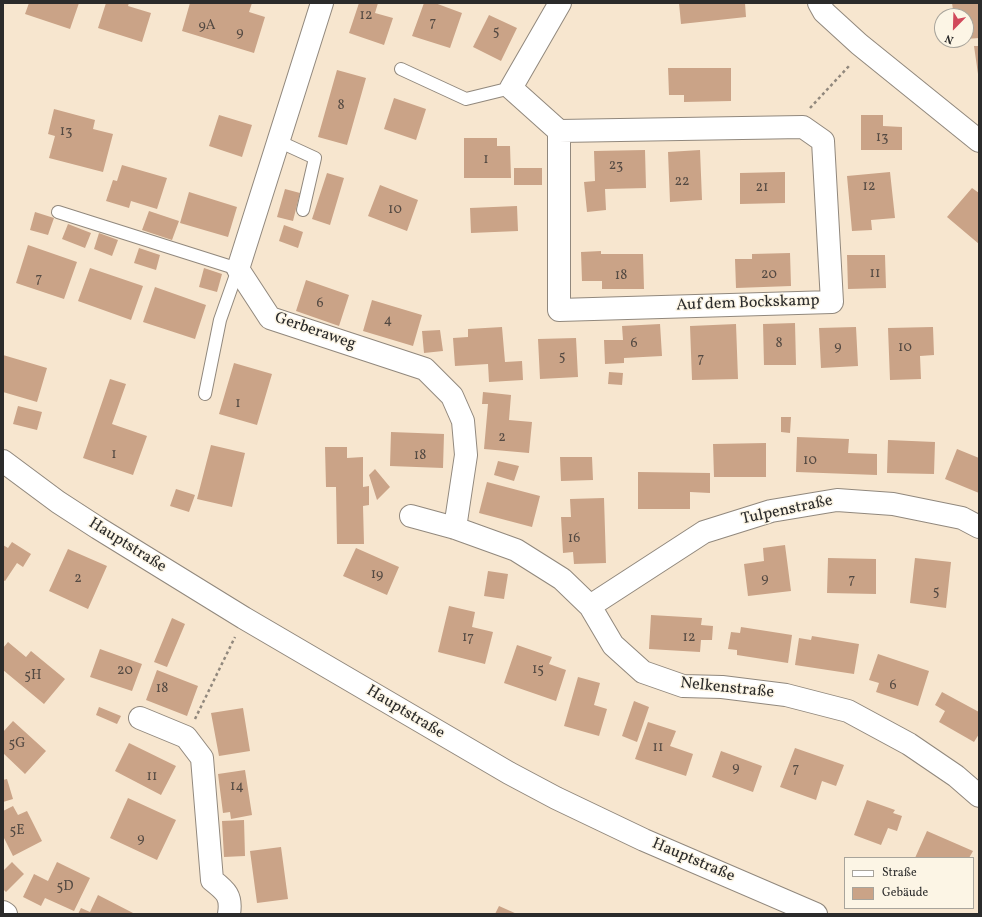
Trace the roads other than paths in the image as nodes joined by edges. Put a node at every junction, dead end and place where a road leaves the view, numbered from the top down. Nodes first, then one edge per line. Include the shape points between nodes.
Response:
1 (322, 3) edge
2 (560, 3) edge
3 (820, 3) edge
4 (401, 69) dead end
5 (512, 88) junction
6 (559, 131) junction
7 (278, 141) junction
8 (979, 141) edge
9 (303, 210) dead end
10 (58, 212) dead end
11 (238, 269) junction
12 (205, 394) dead end
13 (9, 466) edge
14 (411, 516) dead end
15 (979, 527) edge
16 (455, 528) junction
17 (590, 606) junction
18 (140, 718) dead end
19 (979, 796) edge
20 (3, 912) edge
21 (6, 914) edge
22 (229, 914) edge
23 (816, 914) edge

1 - 7 street
2 - 5 street
3 - 8 street via 824,12 865,48
4 - 5 lane via 466,99
5 - 6 street
6 - 6 street, Auf dem Bockskamp via 803,127 823,141 832,302 559,310
7 - 9 lane via 315,158
7 - 11 street
10 - 11 lane
11 - 12 lane via 220,320
11 - 16 street, Gerberaweg via 270,318 425,369 452,396 463,421 466,456
13 - 23 street, Hauptstraße via 98,528 452,741 556,798 644,840
14 - 16 street, Nelkenstraße
15 - 17 street, Tulpenstraße via 962,518 893,504 837,500 771,511 704,532
16 - 17 street, Nelkenstraße via 516,550 562,579
17 - 19 street, Nelkenstraße via 613,645 643,672 683,686 722,687 786,695 848,711 909,744 956,776
18 - 22 street via 186,737 202,758 212,880 223,889 231,902
20 - 21 street

